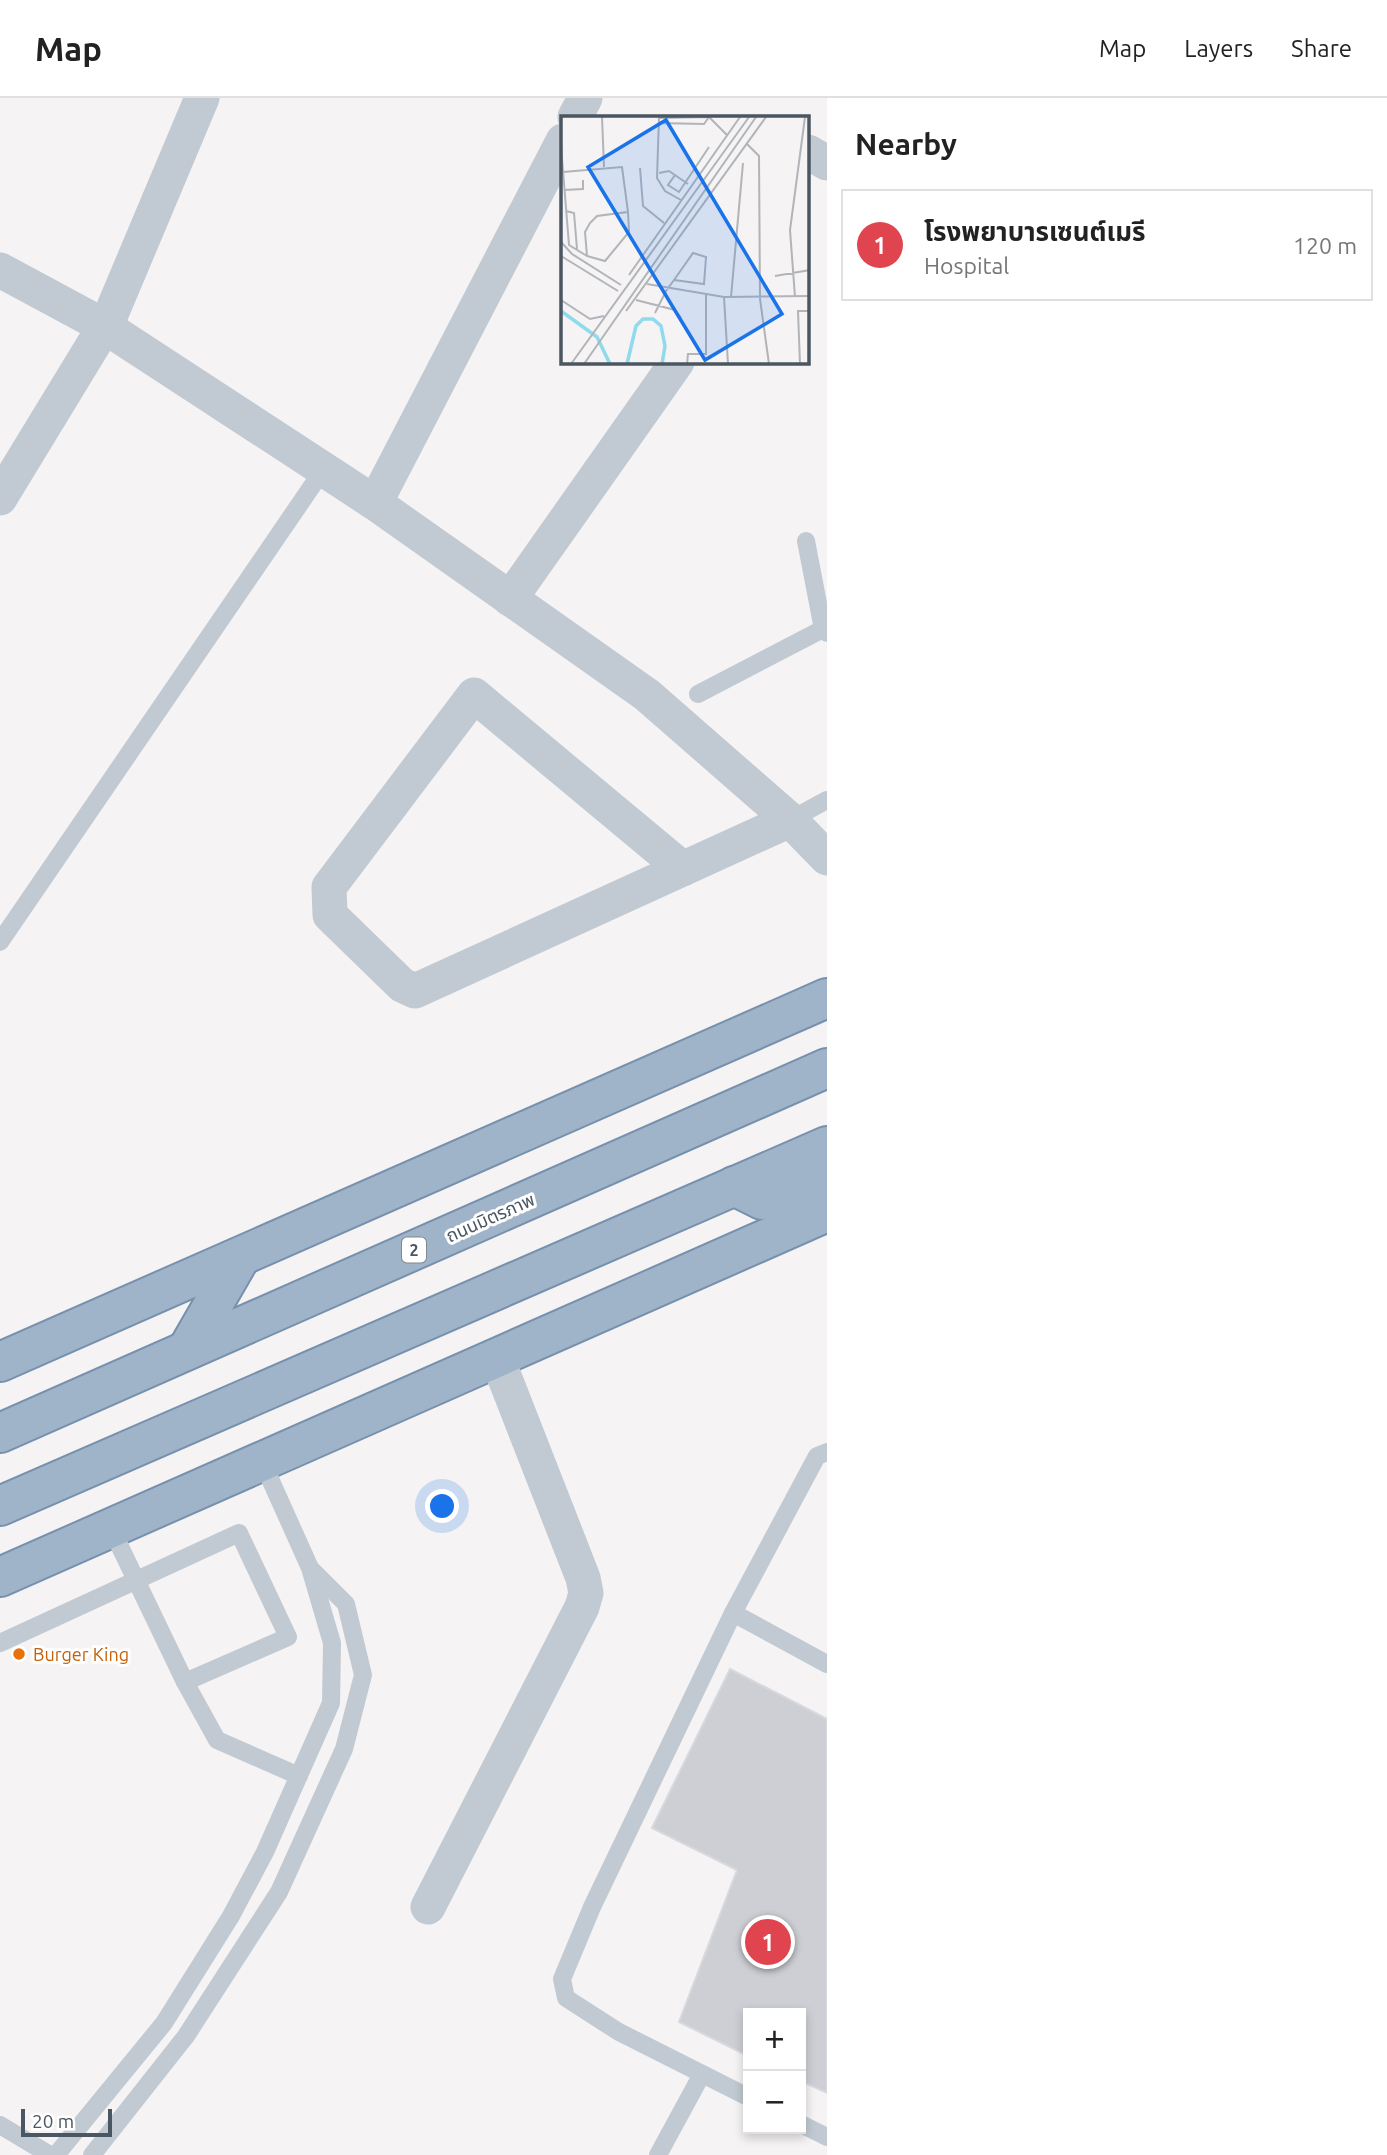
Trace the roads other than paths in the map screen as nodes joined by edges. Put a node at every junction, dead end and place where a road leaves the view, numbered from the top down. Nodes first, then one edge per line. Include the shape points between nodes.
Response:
1 (202, 98) edge
2 (585, 98) edge
3 (576, 116) edge
4 (561, 145) edge
5 (810, 153) edge
6 (827, 163) edge
7 (0, 270) edge
8 (104, 326) junction
9 (676, 364) edge
10 (323, 470) junction
11 (0, 498) edge
12 (374, 503) junction
13 (806, 541) dead end
14 (510, 599) junction
15 (825, 631) edge
16 (698, 694) dead end
17 (827, 800) edge
18 (790, 820) junction
19 (827, 858) edge
20 (683, 869) junction
21 (0, 942) edge
22 (827, 998) edge
23 (827, 1068) edge
24 (827, 1146) edge
25 (734, 1186) junction
26 (827, 1186) edge
27 (827, 1212) edge
28 (240, 1258) junction
29 (187, 1350) junction
30 (497, 1358) junction
31 (0, 1363) edge
32 (0, 1433) edge
33 (827, 1452) edge
34 (262, 1461) junction
35 (0, 1506) edge
36 (111, 1528) junction
37 (310, 1568) junction
38 (0, 1577) edge
39 (135, 1579) junction
40 (733, 1614) junction
41 (0, 1643) edge
42 (827, 1664) edge
43 (185, 1682) junction
44 (299, 1776) junction
45 (428, 1907) dead end
46 (702, 2074) junction
47 (743, 2094) edge
48 (0, 2125) edge
49 (806, 2126) edge
50 (827, 2137) edge
51 (50, 2155) edge
52 (56, 2155) edge
53 (92, 2155) edge
54 (658, 2155) edge

1 - 8 street
2 - 3 street
4 - 12 street
5 - 6 street
7 - 8 street
8 - 10 street
8 - 11 street
9 - 14 street
10 - 12 street
10 - 21 lane
12 - 14 street
13 - 15 lane
14 - 18 street via 647,695
15 - 16 lane
17 - 18 lane
18 - 19 street
18 - 20 street
20 - 20 street via 474,695 328,887 328,902 330,915 402,985 415,991
22 - 28 highway
23 - 29 highway, ถนนมิตรภาพ / 2
24 - 25 highway
25 - 26 highway via 762,1200
25 - 35 highway
27 - 30 highway
28 - 29 highway
28 - 31 highway
29 - 32 highway, ถนนมิตรภาพ / 2
30 - 34 highway
30 - 45 street via 586,1592
33 - 40 lane via 817,1455
34 - 36 highway
34 - 37 lane
36 - 38 highway
36 - 39 lane
37 - 44 lane via 332,1643 331,1703
37 - 53 lane via 346,1604 363,1675 344,1749 272,1903 186,2036
39 - 41 lane
39 - 43 lane
39 - 43 lane via 239,1534 288,1637
40 - 42 lane
40 - 46 lane via 562,1979 566,1998
43 - 44 lane via 217,1740
44 - 52 lane via 231,1916 164,2023
46 - 47 lane
46 - 54 lane
48 - 51 lane
49 - 50 lane

